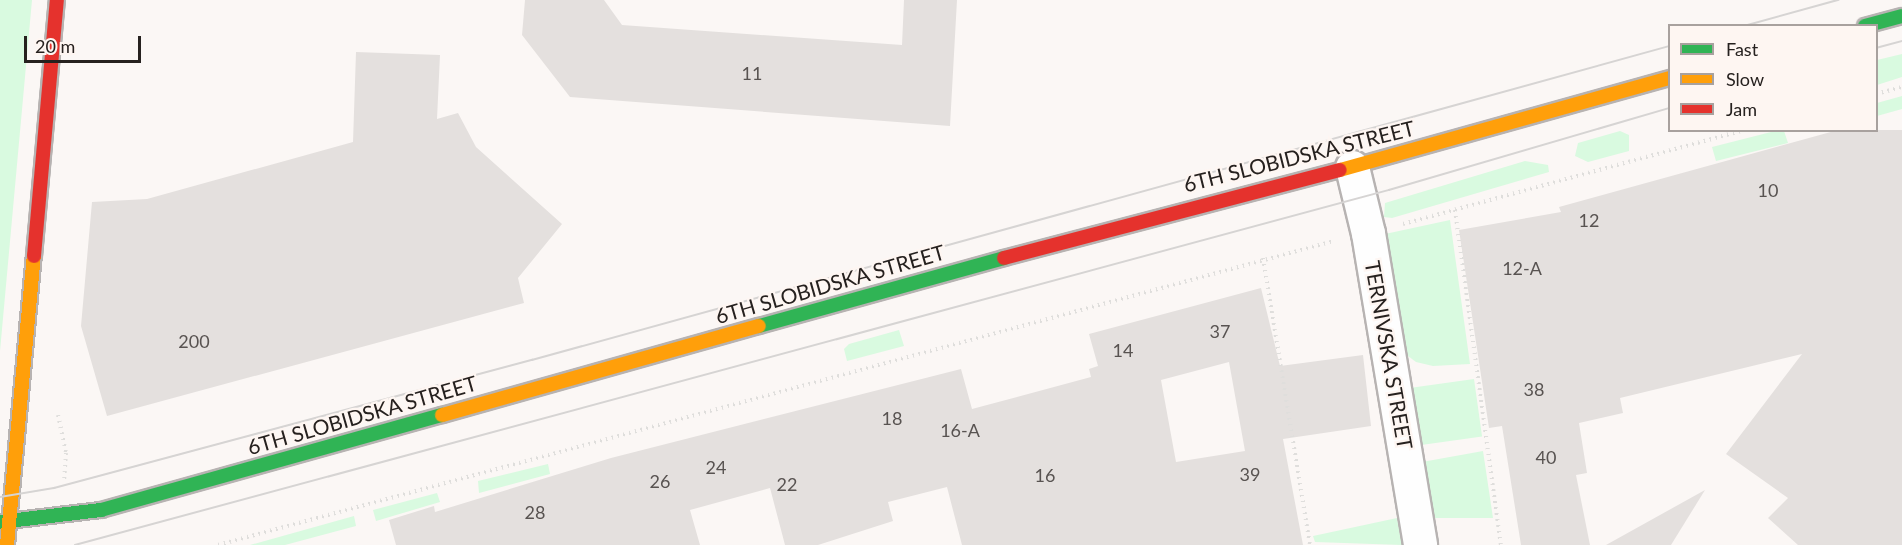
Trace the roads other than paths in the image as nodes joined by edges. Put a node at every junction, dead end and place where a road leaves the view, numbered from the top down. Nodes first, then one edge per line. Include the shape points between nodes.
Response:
1 (57, 0) edge
2 (1902, 16) edge
3 (1872, 24) edge
4 (1668, 79) edge
5 (1352, 167) junction
6 (5, 522) edge
7 (7, 545) edge
8 (1420, 545) edge

1 - 6 street
2 - 3 street
4 - 5 street, 6TH SLOBIDSKA STREET
5 - 6 street, 6TH SLOBIDSKA STREET via 1131,222 101,510
5 - 8 street, TERNIVSKA STREET via 1368,233
6 - 7 street

